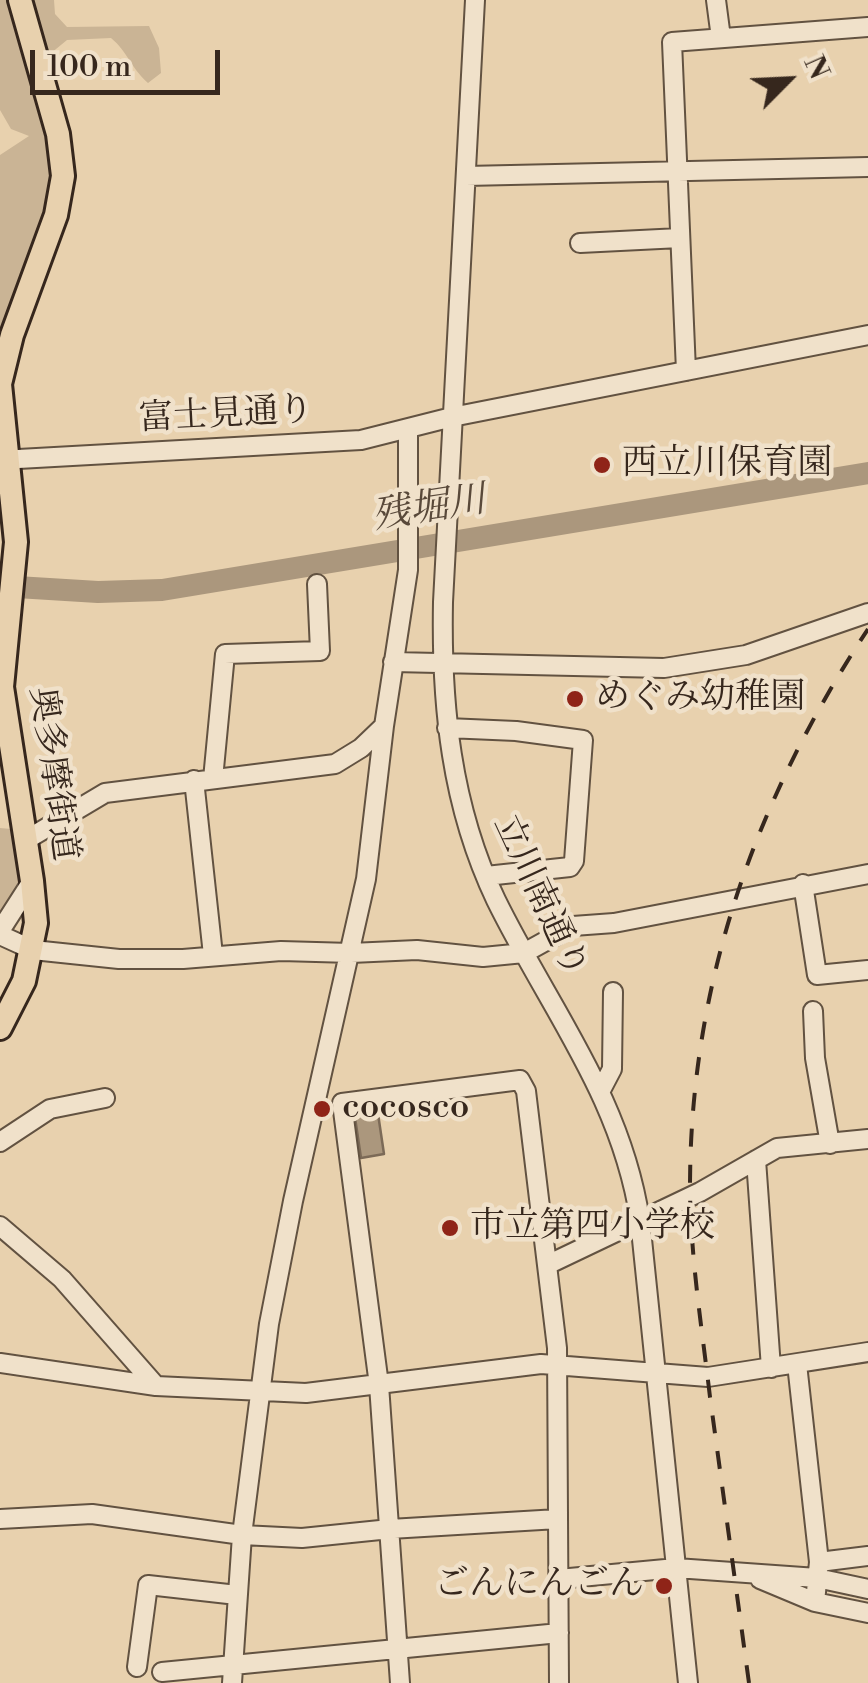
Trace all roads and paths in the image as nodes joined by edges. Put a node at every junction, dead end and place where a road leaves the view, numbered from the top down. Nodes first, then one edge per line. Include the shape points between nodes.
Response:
1 (20, 0) edge
2 (474, 0) edge
3 (716, 0) edge
4 (868, 27) edge
5 (721, 38) junction
6 (868, 167) edge
7 (676, 171) junction
8 (466, 176) junction
9 (680, 238) junction
10 (580, 243) dead end
11 (868, 335) edge
12 (686, 371) junction
13 (452, 417) junction
14 (408, 429) junction
15 (4, 460) edge
16 (317, 584) dead end
17 (868, 613) edge
18 (392, 662) junction
19 (442, 662) junction
20 (384, 726) junction
21 (447, 728) junction
22 (204, 779) junction
23 (26, 840) junction
24 (868, 874) edge
25 (486, 876) junction
26 (32, 881) junction
27 (804, 884) junction
28 (0, 933) edge
29 (32, 950) junction
30 (524, 952) junction
31 (351, 953) junction
32 (213, 955) junction
33 (868, 970) edge
34 (612, 992) dead end
35 (813, 1011) dead end
36 (0, 1028) edge
37 (601, 1090) junction
38 (105, 1098) dead end
39 (317, 1100) junction
40 (342, 1102) junction
41 (868, 1139) edge
42 (0, 1142) edge
43 (830, 1144) junction
44 (756, 1160) junction
45 (640, 1220) junction
46 (0, 1226) edge
47 (547, 1265) junction
48 (868, 1352) edge
49 (0, 1363) edge
50 (797, 1364) junction
51 (557, 1367) junction
52 (771, 1368) junction
53 (654, 1374) junction
54 (379, 1384) junction
55 (156, 1386) junction
56 (258, 1392) junction
57 (558, 1519) junction
58 (0, 1520) edge
59 (390, 1529) junction
60 (242, 1535) junction
61 (868, 1556) edge
62 (676, 1568) junction
63 (818, 1570) junction
64 (746, 1573) junction
65 (559, 1579) junction
66 (868, 1590) edge
67 (237, 1595) junction
68 (815, 1602) junction
69 (868, 1613) edge
70 (559, 1634) junction
71 (398, 1647) junction
72 (137, 1667) dead end
73 (162, 1672) dead end
74 (232, 1674) edge
75 (400, 1683) edge
76 (559, 1683) edge
77 (688, 1683) edge

1 - 15 main road, 奥多摩街道 via 64,176 3,366
2 - 8 street, 立川南通り
3 - 5 street
4 - 5 street
5 - 7 street via 672,42
6 - 7 street
7 - 8 street
7 - 9 street
8 - 13 street, 立川南通り
9 - 10 street
9 - 12 street
11 - 12 street, 富士見通り
12 - 13 street, 富士見通り
13 - 14 street, 富士見通り
13 - 19 street, 立川南通り
14 - 15 street, 富士見通り via 331,444
14 - 18 street via 408,570
15 - 23 main road, 奥多摩街道 via 16,542 2,687
16 - 22 street via 320,652 224,654
17 - 19 street via 746,655 664,668
18 - 19 street
18 - 20 street
19 - 21 street, 立川南通り
20 - 22 street via 334,764
20 - 31 street
21 - 25 street, 立川南通り via 458,796
21 - 25 street via 583,740 574,861
22 - 23 street via 104,793
22 - 32 street
23 - 26 main road, 奥多摩街道
24 - 27 street
25 - 30 street, 立川南通り
26 - 28 street
26 - 29 main road, 奥多摩街道
27 - 30 street via 573,926
27 - 33 street via 817,975
28 - 29 street
29 - 32 street via 119,959
29 - 36 main road, 奥多摩街道
30 - 31 street
30 - 37 street, 立川南通り
31 - 32 street
31 - 39 street
34 - 37 street via 612,1069
35 - 43 street
37 - 45 street, 立川南通り via 628,1158
38 - 42 street via 50,1109
39 - 40 street
39 - 56 street
40 - 47 street via 520,1080
40 - 54 street
41 - 43 street
43 - 44 street via 777,1148
44 - 45 street
44 - 52 street
45 - 47 street
45 - 53 street, 立川南通り
46 - 55 street via 62,1279
47 - 51 street
48 - 50 street
49 - 55 street
50 - 52 street
50 - 63 street
51 - 53 street
51 - 54 street
51 - 57 street
52 - 53 street
53 - 62 street, 立川南通り
54 - 56 street
54 - 59 street
55 - 56 street
56 - 60 street
57 - 59 street
57 - 65 street
58 - 60 street via 92,1514
59 - 60 street via 302,1538
59 - 71 street
60 - 67 street
61 - 63 street
62 - 64 street
62 - 65 street
62 - 77 street, 立川南通り
63 - 64 street
63 - 66 street
63 - 68 street
64 - 68 street
65 - 70 street
67 - 72 street via 148,1585
67 - 74 street
68 - 69 street
70 - 71 street
70 - 76 street
71 - 74 street
71 - 75 street
73 - 74 street

